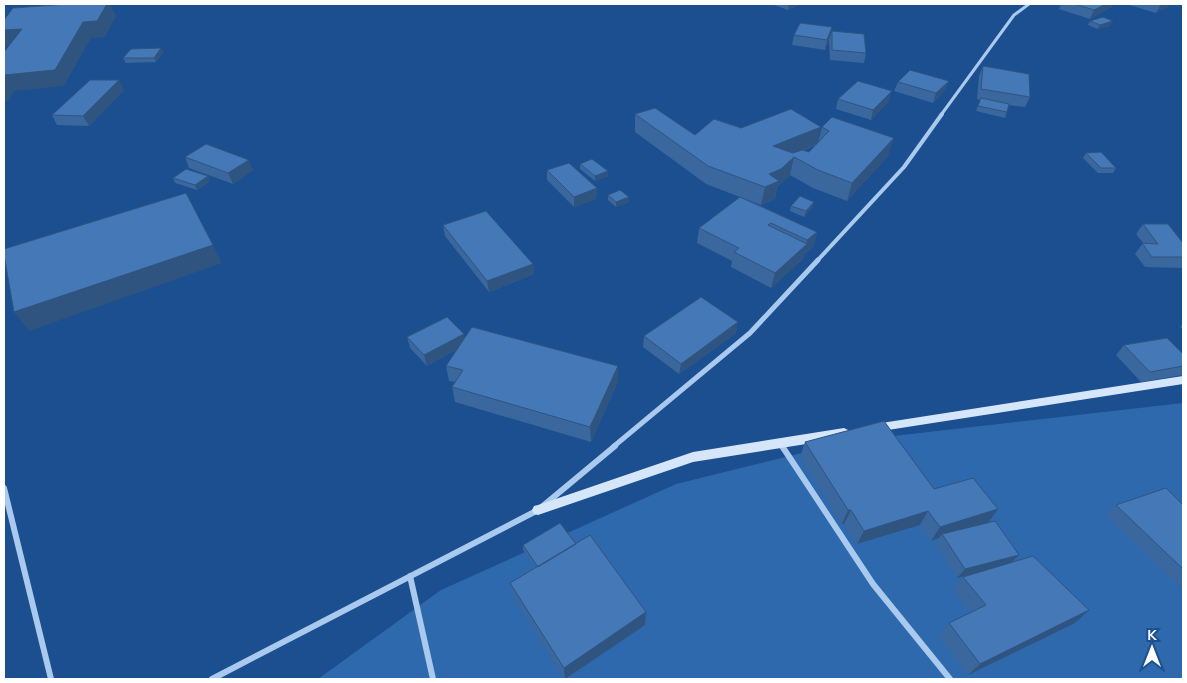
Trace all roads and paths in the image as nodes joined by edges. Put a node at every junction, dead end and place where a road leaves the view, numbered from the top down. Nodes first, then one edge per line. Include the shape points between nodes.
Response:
1 (1029, 4) edge
2 (1183, 380) edge
3 (780, 443) junction
4 (4, 488) edge
5 (538, 510) junction
6 (410, 576) junction
7 (51, 679) edge
8 (212, 679) edge
9 (433, 679) edge
10 (950, 679) edge

1 - 5 street via 1014,15 904,167 750,333
2 - 3 street
3 - 5 street via 693,457
3 - 10 street via 873,584
4 - 7 street
5 - 6 street
6 - 8 street
6 - 9 street

